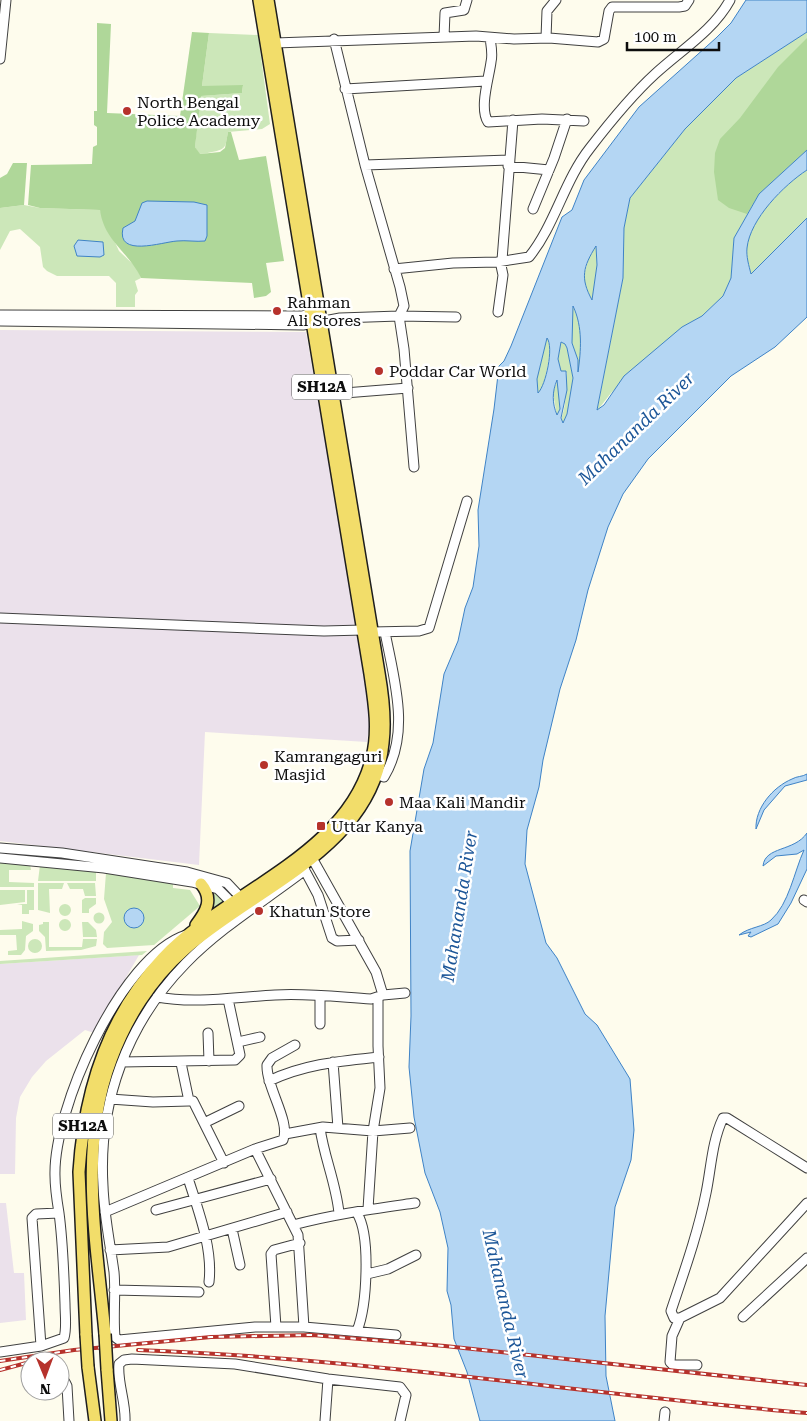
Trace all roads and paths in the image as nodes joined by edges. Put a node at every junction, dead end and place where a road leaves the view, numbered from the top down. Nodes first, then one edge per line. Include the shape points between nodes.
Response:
1 (6, 0) edge
2 (259, 0) edge
3 (268, 0) edge
4 (467, 0) edge
5 (556, 0) edge
6 (689, 0) edge
7 (730, 0) edge
8 (444, 37) junction
9 (490, 38) junction
10 (546, 38) junction
11 (334, 39) junction
12 (275, 43) junction
13 (0, 59) edge
14 (486, 81) junction
15 (345, 89) junction
16 (567, 119) junction
17 (513, 120) junction
18 (584, 121) dead end
19 (508, 163) junction
20 (364, 165) junction
21 (549, 170) junction
22 (533, 209) dead end
23 (500, 261) junction
24 (394, 269) junction
25 (498, 312) dead end
26 (0, 315) edge
27 (399, 316) junction
28 (456, 317) dead end
29 (315, 318) junction
30 (0, 322) edge
31 (408, 388) junction
32 (332, 394) junction
33 (414, 467) dead end
34 (468, 501) dead end
35 (0, 618) edge
36 (367, 631) junction
37 (385, 632) junction
38 (371, 774) junction
39 (0, 848) edge
40 (0, 858) edge
41 (313, 860) junction
42 (103, 864) junction
43 (303, 867) junction
44 (187, 876) junction
45 (201, 884) junction
46 (241, 905) junction
47 (189, 934) junction
48 (359, 940) junction
49 (405, 993) dead end
50 (381, 996) junction
51 (157, 997) junction
52 (320, 997) junction
53 (228, 999) junction
54 (320, 1024) dead end
55 (208, 1033) dead end
56 (260, 1037) dead end
57 (238, 1042) junction
58 (295, 1045) dead end
59 (379, 1057) junction
60 (209, 1061) junction
61 (122, 1062) junction
62 (181, 1062) junction
63 (333, 1062) junction
64 (269, 1081) junction
65 (110, 1099) junction
66 (189, 1101) junction
67 (239, 1106) dead end
68 (204, 1123) junction
69 (320, 1128) junction
70 (338, 1128) junction
71 (410, 1128) dead end
72 (374, 1131) junction
73 (285, 1134) junction
74 (255, 1149) junction
75 (224, 1163) junction
76 (807, 1168) edge
77 (188, 1178) junction
78 (270, 1179) junction
79 (194, 1199) junction
80 (415, 1203) dead end
81 (807, 1203) edge
82 (368, 1209) junction
83 (156, 1210) dead end
84 (105, 1212) junction
85 (287, 1212) junction
86 (59, 1213) junction
87 (339, 1213) junction
88 (357, 1213) junction
89 (293, 1225) junction
90 (232, 1229) junction
91 (204, 1238) junction
92 (300, 1243) junction
93 (110, 1250) junction
94 (416, 1255) dead end
95 (807, 1258) edge
96 (240, 1265) dead end
97 (367, 1274) junction
98 (209, 1282) dead end
99 (114, 1290) junction
100 (199, 1292) dead end
101 (743, 1317) dead end
102 (680, 1318) junction
103 (276, 1326) junction
104 (304, 1327) junction
105 (357, 1331) junction
106 (396, 1335) dead end
107 (41, 1346) junction
108 (0, 1352) edge
109 (697, 1365) dead end
110 (328, 1379) junction
111 (68, 1401) edge
112 (69, 1421) edge
113 (95, 1421) edge
114 (111, 1421) edge
115 (125, 1421) edge
116 (325, 1421) edge
117 (400, 1421) edge

1 - 13 street
2 - 29 main road, SH12A
3 - 12 main road, SH12A
4 - 8 street via 464,10 444,14
5 - 10 street via 547,11
6 - 10 street via 685,6 679,7 612,7 604,39 598,42
7 - 23 street via 719,19 640,89 589,149 571,176 529,257
8 - 9 street
8 - 11 street
9 - 10 street
9 - 14 street via 492,59
11 - 12 street
11 - 15 street
12 - 29 main road, SH12A
14 - 15 street
14 - 17 street via 486,121
15 - 20 street
16 - 17 street
16 - 18 street
16 - 21 street
17 - 19 street
19 - 20 street
19 - 21 street
19 - 23 street
20 - 24 street
21 - 22 street
23 - 24 street
23 - 25 street via 503,275
24 - 27 street via 404,306
26 - 29 street
27 - 28 street
27 - 29 street
27 - 31 street
29 - 30 street
29 - 32 main road, SH12A
29 - 36 main road, SH12A
31 - 32 street
31 - 33 street
32 - 36 main road, SH12A
34 - 37 street via 429,628
35 - 36 street
36 - 37 street
36 - 38 main road, SH12A via 375,718
36 - 38 main road, SH12A via 381,653 389,699 389,731
37 - 38 street via 397,696 398,730 384,777
38 - 41 main road, SH12A via 361,806 342,832
38 - 46 main road, SH12A via 284,867
39 - 42 street
40 - 42 street
41 - 43 main road, SH12A
41 - 48 street
42 - 44 street
43 - 46 main road, SH12A
43 - 48 street via 318,895 332,938 337,941
44 - 45 street
44 - 46 street via 227,883
45 - 46 street via 218,889
45 - 47 main road via 207,894 208,906
46 - 47 main road, SH12A
46 - 51 street
46 - 114 main road, SH12A, bridge via 192,943 158,978 123,1033 105,1076 97,1110 92,1166
47 - 86 street via 175,939 142,968 124,990 90,1049 70,1098 56,1159 54,1177
47 - 113 main road, SH12A, bridge via 149,974 122,1014 105,1047 88,1096 79,1172 88,1367
48 - 50 street via 376,972
49 - 50 street
50 - 52 street
50 - 59 street
51 - 53 street via 170,1000
51 - 61 street via 132,1036
52 - 53 street via 275,995
52 - 54 street
53 - 57 street
55 - 60 street
56 - 57 street
57 - 60 street via 238,1058 235,1060
58 - 64 street via 269,1061
59 - 63 street
59 - 72 street via 380,1088
60 - 62 street
61 - 62 street
61 - 65 street
62 - 66 street
63 - 64 street via 288,1072
63 - 70 street
64 - 73 street
65 - 66 street
65 - 84 street via 103,1147
66 - 68 street via 193,1101
67 - 68 street
68 - 75 street
69 - 70 street
69 - 73 street
69 - 87 street via 326,1160 336,1187
70 - 72 street
71 - 72 street
72 - 82 street
73 - 74 street via 283,1140
74 - 75 street
74 - 78 street
75 - 77 street
76 - 102 street via 723,1118 691,1251 671,1311 674,1318
77 - 79 street
77 - 84 street
78 - 79 street
78 - 85 street
79 - 83 street
79 - 91 street
80 - 82 street
81 - 102 street via 720,1298
82 - 88 street
84 - 93 street
85 - 89 street
85 - 90 street
86 - 107 street via 65,1334 59,1342
86 - 107 street via 36,1214 32,1218
87 - 88 street
87 - 89 street
88 - 97 street
89 - 92 street
90 - 91 street
90 - 96 street
91 - 93 street via 168,1247
91 - 98 street via 210,1266
92 - 103 street via 274,1250 271,1254
92 - 104 street
93 - 99 street
94 - 97 street via 388,1269
95 - 101 street
97 - 105 street via 362,1320
99 - 100 street
99 - 103 street via 115,1335 119,1340 214,1329
102 - 109 street via 672,1336 670,1362 672,1365
103 - 104 street
104 - 105 street
105 - 106 street
107 - 108 street
110 - 115 street via 235,1364 124,1360 118,1371 125,1401
110 - 116 street
110 - 117 street via 400,1387 406,1395
111 - 112 street

